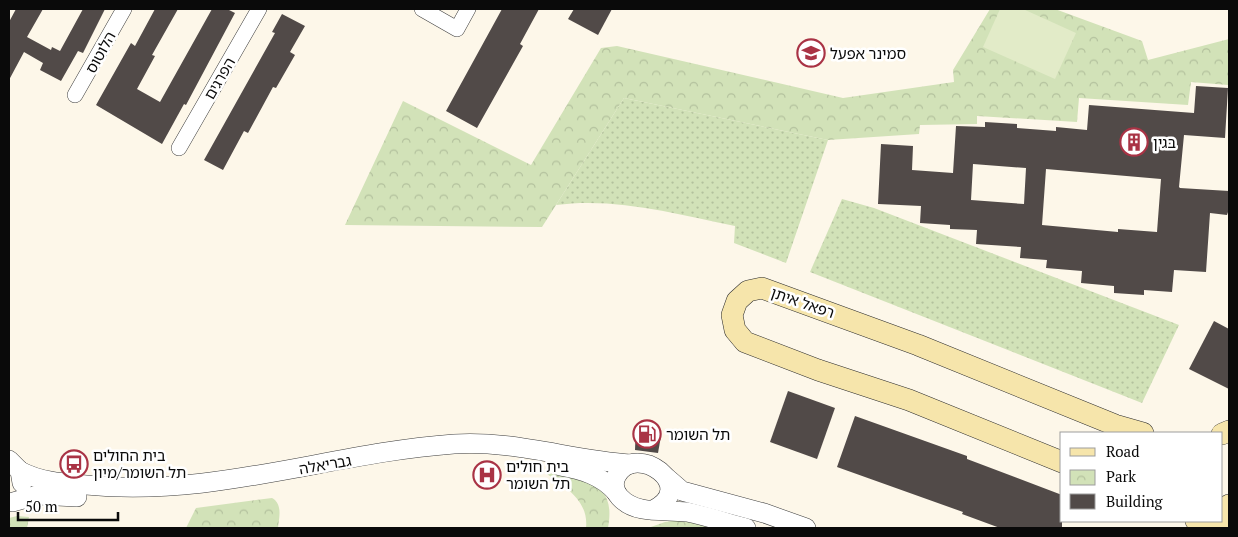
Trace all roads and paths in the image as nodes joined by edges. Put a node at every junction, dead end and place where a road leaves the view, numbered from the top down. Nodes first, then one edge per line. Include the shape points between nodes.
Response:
1 (124, 9) edge
2 (259, 9) edge
3 (422, 9) edge
4 (468, 9) edge
5 (76, 95) dead end
6 (179, 148) dead end
7 (1139, 432) edge
8 (1060, 461) edge
9 (630, 464) junction
10 (15, 465) edge
11 (667, 478) junction
12 (616, 492) junction
13 (11, 503) edge
14 (1229, 505) edge
15 (654, 510) junction
16 (1223, 516) edge
17 (1198, 522) edge
18 (746, 528) edge
19 (806, 528) edge
20 (1213, 528) edge

1 - 5 street, הלוטוס
2 - 6 street, הפרגים
3 - 4 street via 458,29
7 - 8 main road, רפאל איתן via 1115,426 918,345 762,288 748,291 737,301 732,315 735,330 745,342 909,400
9 - 10 street, גבריאלה via 507,445 470,444 414,449 228,481 165,488 63,484 31,477
9 - 11 street via 651,466
9 - 12 street via 615,479
10 - 13 street via 22,488
11 - 15 street via 670,483 668,498
11 - 19 street via 682,490
12 - 13 street, גבריאלה via 608,482 576,469 514,458 470,456 416,461 181,499 112,500 37,495
12 - 15 street via 628,505
14 - 16 main road
15 - 18 street via 688,512
17 - 20 main road

